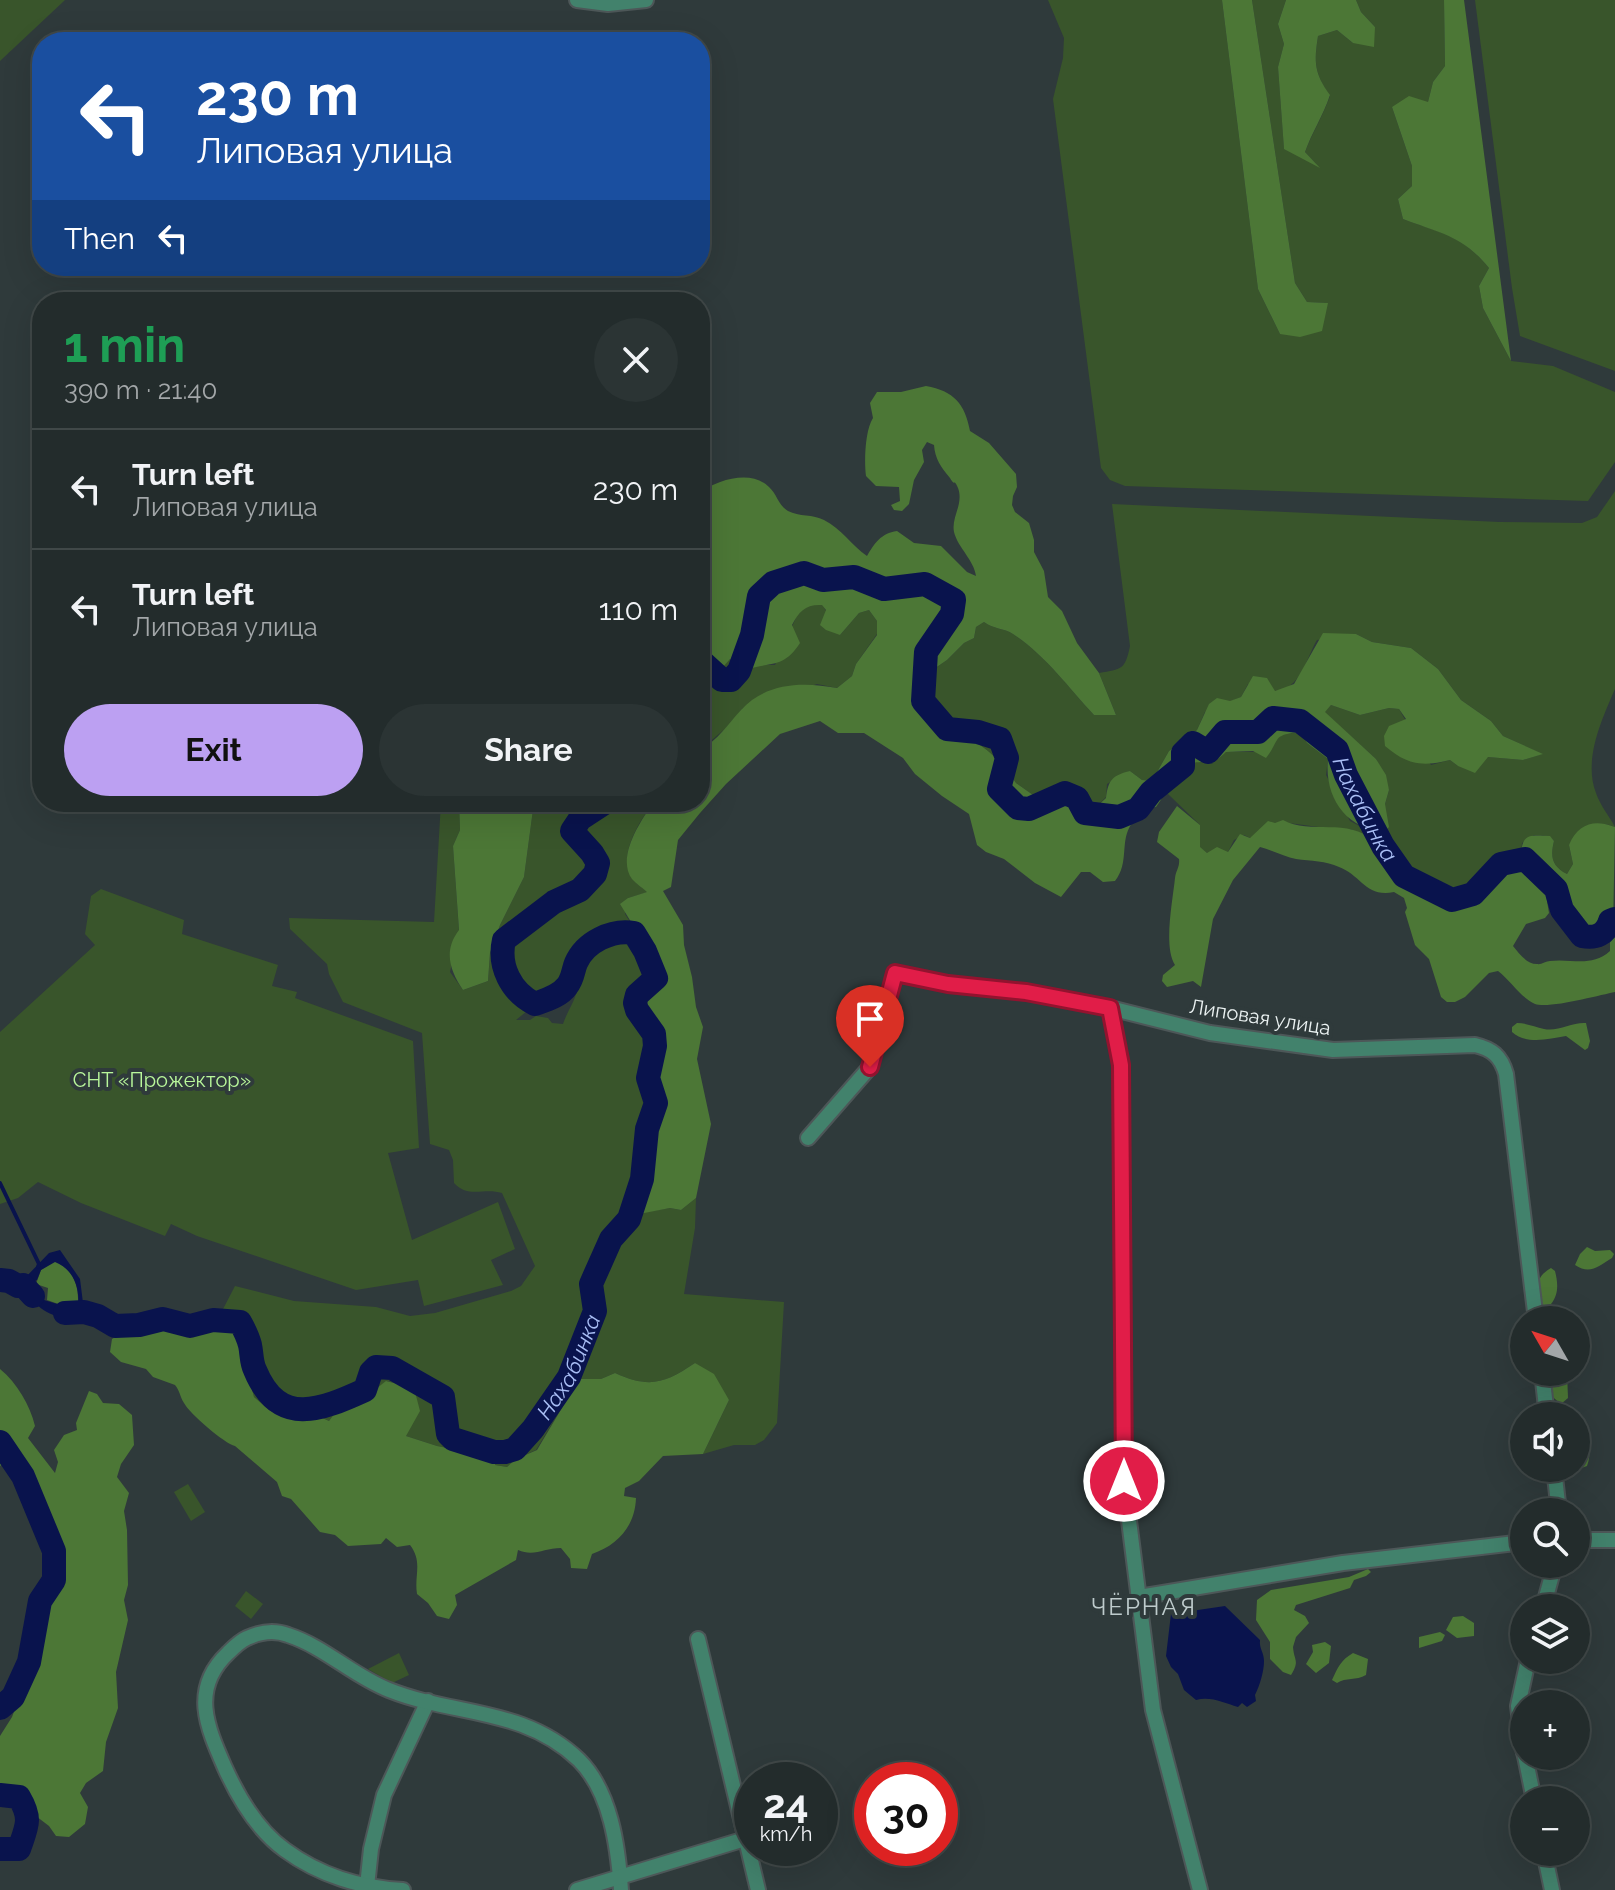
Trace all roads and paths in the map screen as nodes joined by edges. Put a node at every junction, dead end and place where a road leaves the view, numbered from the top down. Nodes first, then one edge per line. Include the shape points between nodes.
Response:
1 (577, 0) edge
2 (646, 0) edge
3 (1110, 1008) junction
4 (808, 1138) dead end
5 (1534, 1306) edge
6 (1590, 1540) edge
7 (1615, 1540) edge
8 (1510, 1544) edge
9 (1139, 1597) junction
10 (698, 1639) dead end
11 (428, 1701) junction
12 (734, 1792) edge
13 (734, 1843) edge
14 (752, 1866) edge
15 (1547, 1866) edge
16 (620, 1884) edge
17 (367, 1886) junction
18 (403, 1890) edge
19 (577, 1890) edge
20 (758, 1890) edge
21 (1200, 1890) edge
22 (1552, 1890) edge

1 - 2 street
3 - 4 street, Липовая улица via 895,973 870,1067
3 - 5 street, Липовая улица via 1210,1033 1333,1050 1475,1045 1494,1052 1506,1074
3 - 9 street via 1121,1065 1124,1481
6 - 7 street
8 - 9 street via 1343,1563
9 - 21 street via 1153,1710
10 - 12 street
11 - 16 street via 516,1721 580,1761 605,1806
11 - 17 street via 384,1795
11 - 17 street via 389,1690 287,1634 267,1632 239,1643 217,1663 207,1683 208,1731 246,1808 283,1849 311,1867
13 - 16 street
14 - 20 street
15 - 22 street
16 - 19 street
17 - 18 street

